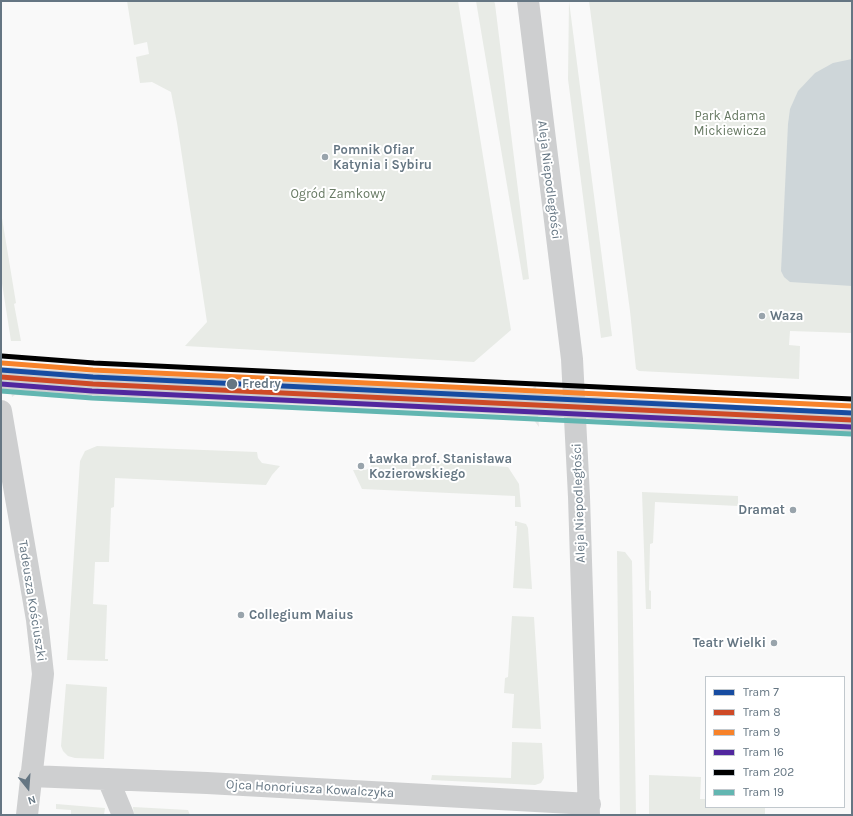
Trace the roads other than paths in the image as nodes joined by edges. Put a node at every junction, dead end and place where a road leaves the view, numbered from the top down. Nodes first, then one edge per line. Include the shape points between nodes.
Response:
1 (528, 1) edge
2 (1, 378) edge
3 (574, 408) junction
4 (1, 411) edge
5 (852, 422) edge
6 (30, 776) junction
7 (108, 779) junction
8 (590, 810) edge
9 (27, 815) edge
10 (123, 815) edge

1 - 3 street, Aleja Niepodległości via 572,359
2 - 3 street
3 - 5 street
3 - 8 street, Aleja Niepodległości
4 - 6 street, Tadeusza Kościuszki via 37,620 43,674
6 - 7 street, Ojca Honoriusza Kowalczyka
6 - 9 street, Tadeusza Kościuszki
7 - 8 street, Ojca Honoriusza Kowalczyka via 206,783
7 - 10 street

